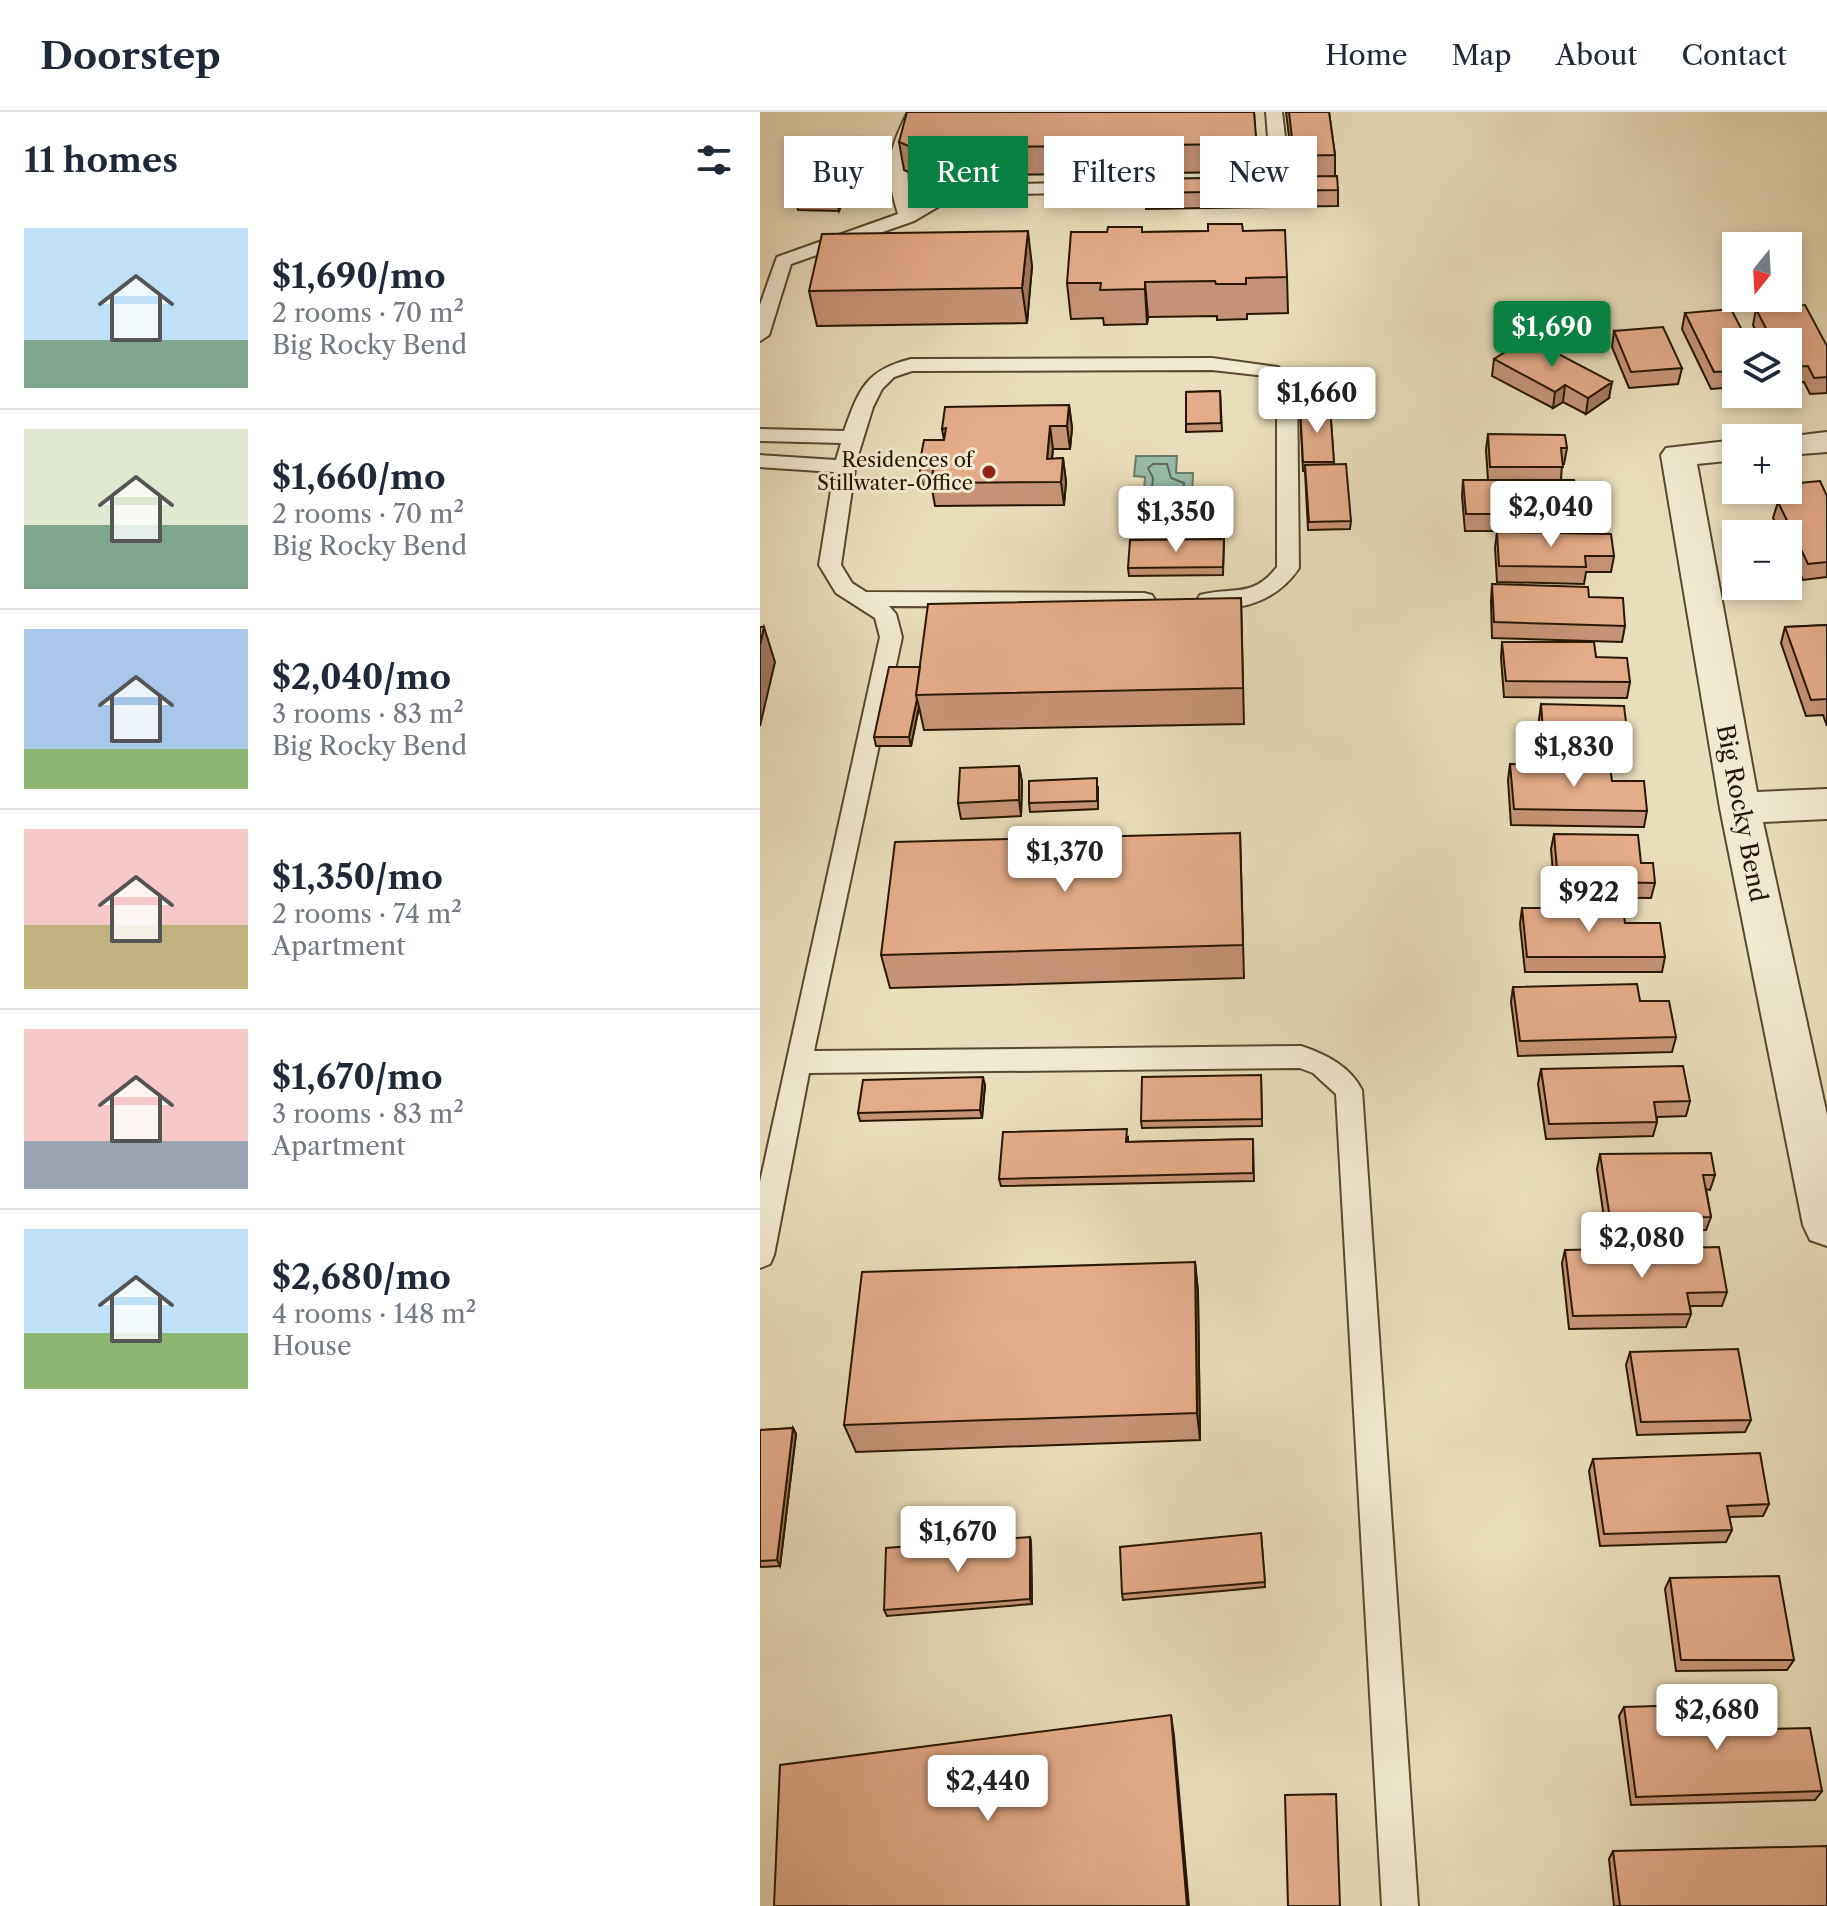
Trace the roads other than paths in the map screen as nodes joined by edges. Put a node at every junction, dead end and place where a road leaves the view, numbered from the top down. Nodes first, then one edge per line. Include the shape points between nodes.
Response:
1 (918, 118) edge
2 (1198, 186) edge
3 (908, 217) junction
4 (760, 335) edge
5 (760, 435) edge
6 (852, 437) junction
7 (1827, 442) edge
8 (1802, 444) edge
9 (1722, 451) edge
10 (760, 461) edge
11 (846, 467) junction
12 (864, 599) junction
13 (1161, 601) edge
14 (1192, 601) edge
15 (1827, 804) edge
16 (1740, 808) junction
17 (799, 1062) junction
18 (1827, 1225) edge
19 (760, 1255) edge
20 (1400, 1906) edge

1 - 3 lane via 898,148 895,178
2 - 3 lane via 954,190
3 - 4 lane via 783,261
5 - 6 lane
6 - 11 lane
6 - 14 lane via 871,389 887,373 911,365 1212,364 1271,371 1287,383 1288,568 1275,588 1244,600
7 - 8 street
9 - 16 street, Big Rocky Bend via 1678,455
10 - 11 lane
11 - 12 lane via 830,565 844,588
12 - 13 lane
12 - 17 lane via 885,614 891,637
15 - 16 street
16 - 18 street, Big Rocky Bend
17 - 19 lane
17 - 20 lane via 1301,1057 1322,1065 1349,1090

